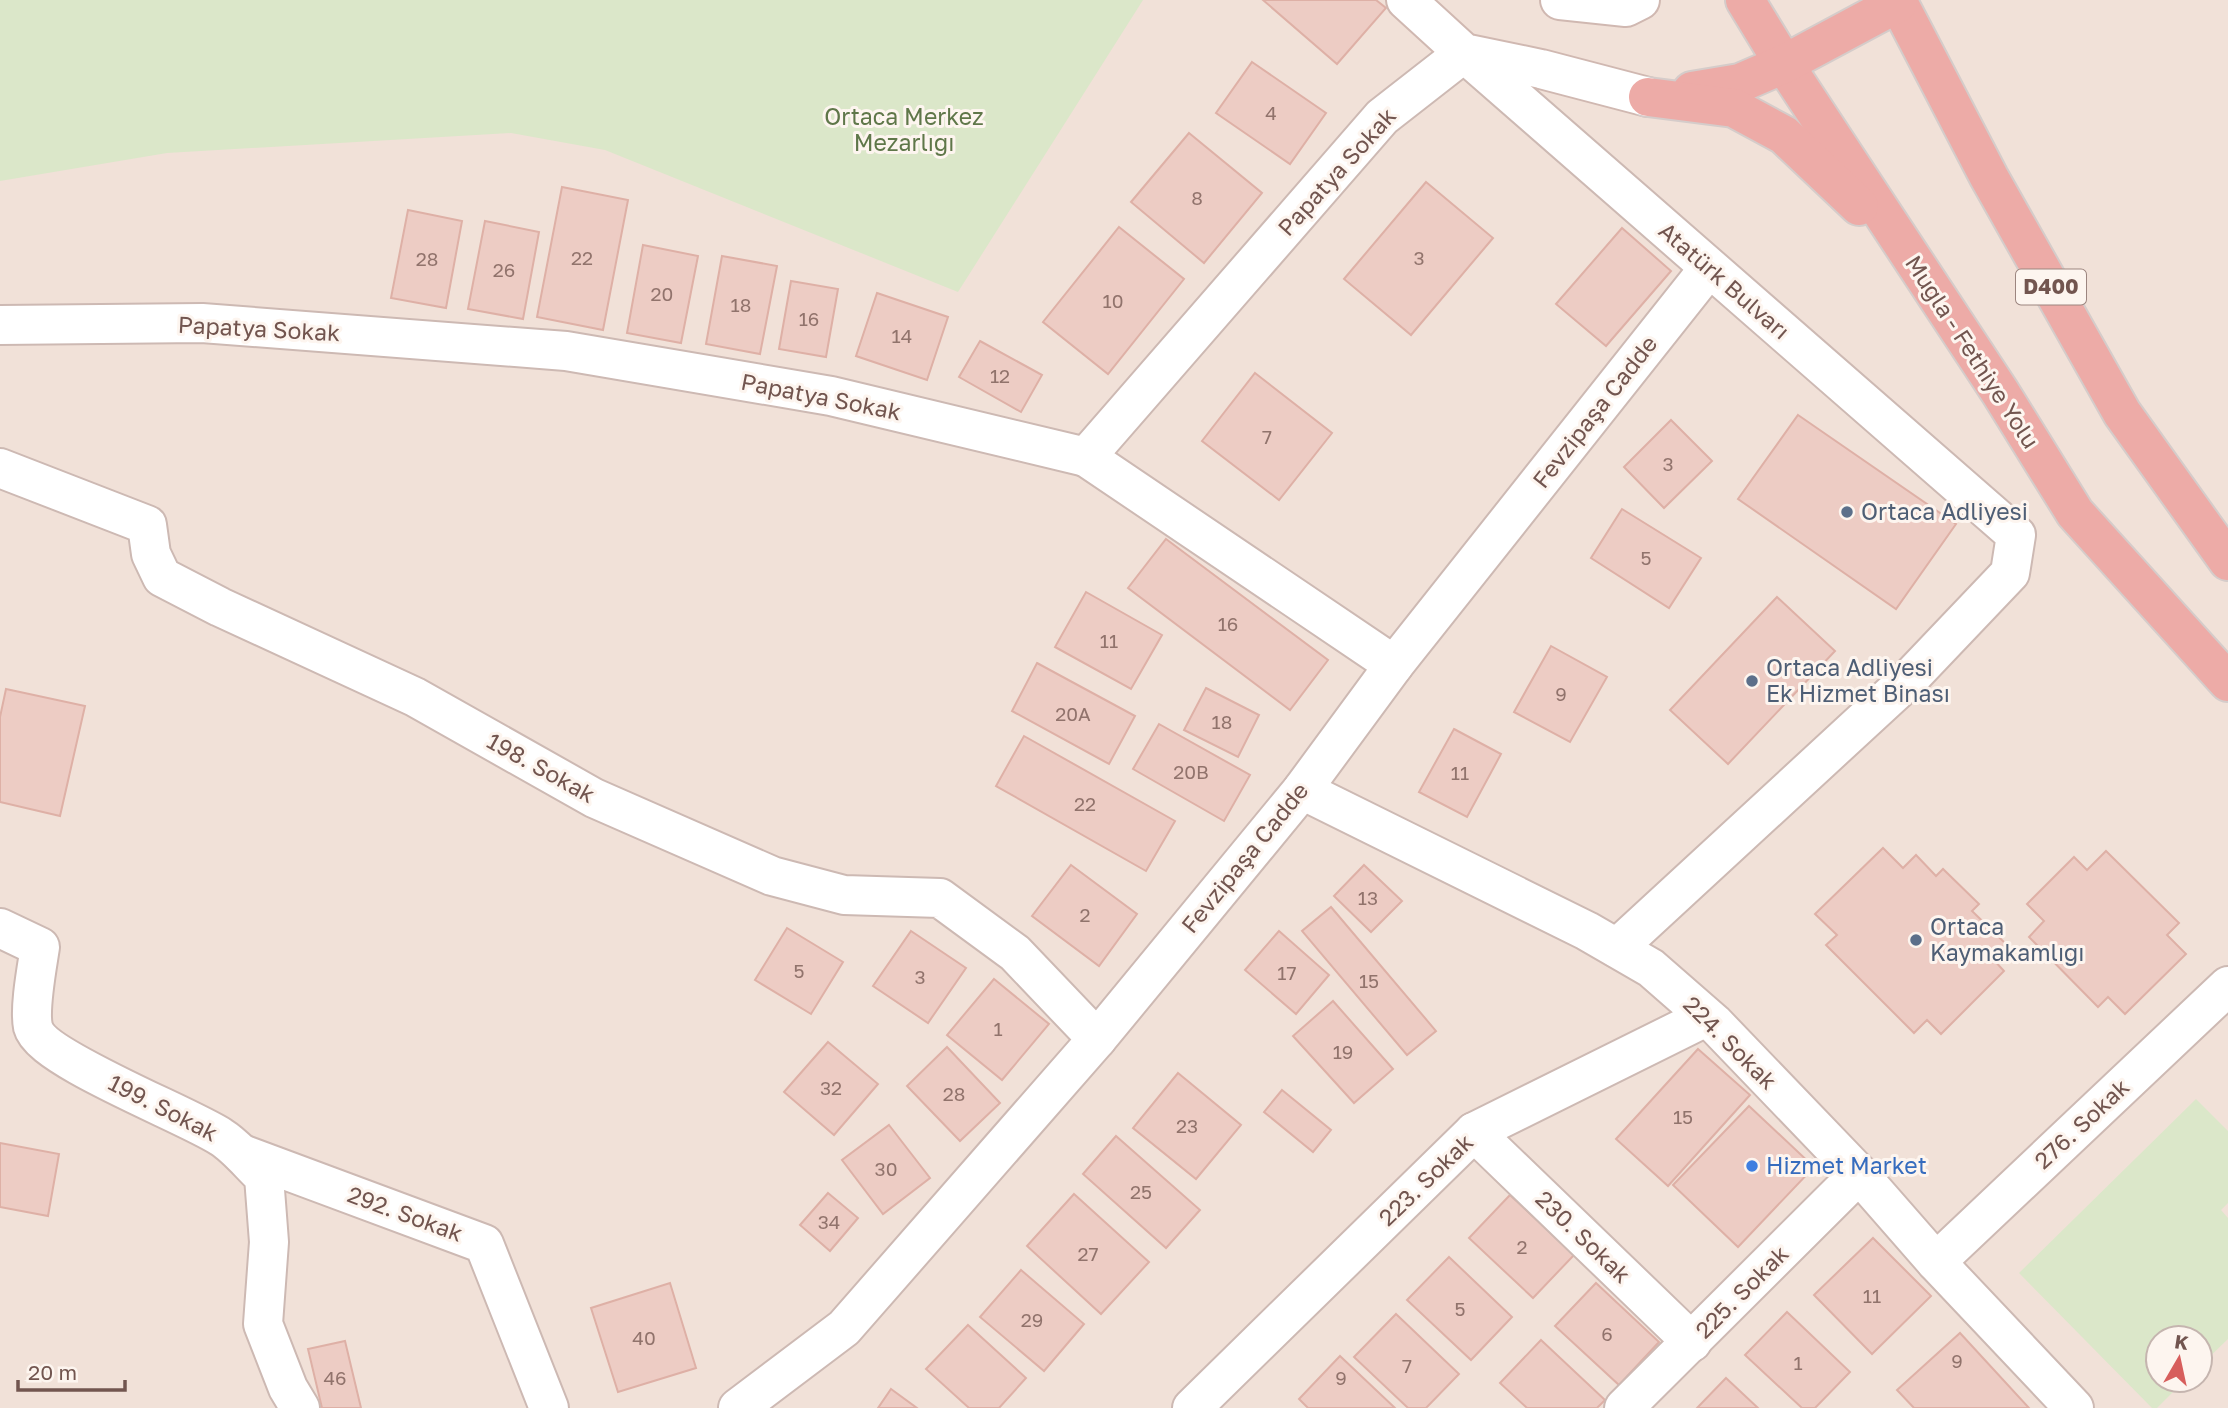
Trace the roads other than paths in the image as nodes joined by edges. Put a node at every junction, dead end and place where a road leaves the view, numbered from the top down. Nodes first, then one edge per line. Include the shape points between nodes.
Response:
1 (1406, 0) edge
2 (1560, 0) edge
3 (1640, 0) edge
4 (1745, 0) edge
5 (1898, 1) edge
6 (1464, 53) junction
7 (1784, 64) junction
8 (1648, 97) junction
9 (1904, 247) junction
10 (1709, 268) junction
11 (0, 325) edge
12 (1086, 457) junction
13 (0, 468) edge
14 (2228, 561) edge
15 (1394, 665) junction
16 (2228, 682) edge
17 (1302, 790) junction
18 (0, 928) edge
19 (1617, 948) junction
20 (2228, 986) edge
21 (1706, 1017) junction
22 (1097, 1039) junction
23 (1474, 1132) junction
24 (239, 1153) junction
25 (1859, 1174) junction
26 (1936, 1262) junction
27 (1692, 1342) junction
28 (300, 1408) edge
29 (549, 1408) edge
30 (738, 1408) edge
31 (1192, 1408) edge
32 (1624, 1408) edge
33 (2074, 1408) edge

1 - 6 street, Atatürk Bulvarı
2 - 3 street via 1626,7
4 - 7 highway, Muğla - Fethiye Yolu
5 - 7 highway
5 - 14 highway, D400 via 2122,413
6 - 8 street
6 - 10 street, Atatürk Bulvarı
6 - 12 street, Papatya Sokak via 1382,117
7 - 8 highway via 1740,83
7 - 9 highway, Muğla - Fethiye Yolu
8 - 9 highway via 1734,108 1784,135
9 - 16 highway, Muğla - Fethiye Yolu via 2075,513
10 - 15 street, Fevzipaşa Cadde
10 - 19 street, Atatürk Bulvarı via 2016,535 2010,573 1912,677
11 - 12 street, Papatya Sokak via 202,323 566,351 831,396
12 - 15 street
13 - 22 street, 198. Sokak via 147,526 150,554 163,577 415,697 594,798 772,876 844,895 940,898 1015,953
15 - 17 street, Fevzipaşa Cadde
17 - 19 street, 224. Sokak
17 - 22 street, Fevzipaşa Cadde
18 - 24 street, 199. Sokak via 40,947 33,987 33,1028 46,1045 221,1137
19 - 21 street, 224. Sokak via 1651,968
20 - 26 street, 276. Sokak
21 - 23 street, 223. Sokak
21 - 25 street, 224. Sokak
22 - 30 street, Fevzipaşa Cadde via 844,1328
23 - 27 street, 230. Sokak
23 - 31 street, 223. Sokak
24 - 28 street, 199. Sokak via 264,1177 269,1242 263,1324
24 - 29 street, 292. Sokak via 484,1244
25 - 26 street, 224. Sokak
25 - 27 street, 225. Sokak
26 - 33 street, 224. Sokak
27 - 32 street, 225. Sokak

